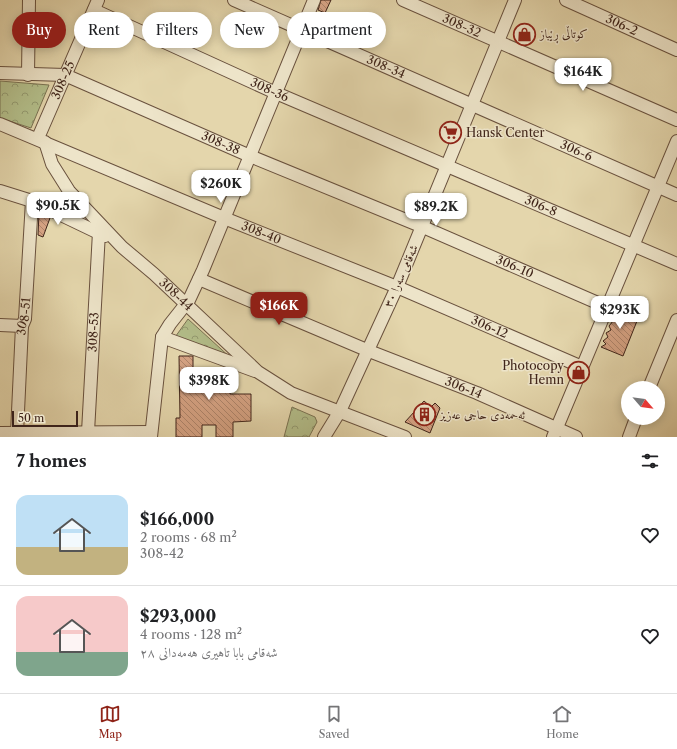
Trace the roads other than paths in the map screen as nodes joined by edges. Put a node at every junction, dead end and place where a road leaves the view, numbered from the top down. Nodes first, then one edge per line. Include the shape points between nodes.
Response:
1 (29, 0) edge
2 (234, 0) edge
3 (314, 0) edge
4 (403, 0) edge
5 (515, 0) edge
6 (566, 0) edge
7 (96, 5) edge
8 (309, 12) edge
9 (287, 23) edge
10 (498, 41) junction
11 (295, 48) edge
12 (342, 48) edge
13 (677, 50) edge
14 (0, 73) edge
15 (28, 75) junction
16 (65, 75) junction
17 (276, 93) junction
18 (472, 106) junction
19 (677, 120) edge
20 (0, 124) edge
21 (41, 140) junction
22 (677, 141) edge
23 (250, 156) junction
24 (448, 166) junction
25 (657, 187) junction
26 (0, 191) edge
27 (677, 195) edge
28 (32, 201) junction
29 (224, 218) junction
30 (423, 227) junction
31 (98, 232) junction
32 (634, 246) junction
33 (122, 247) junction
34 (677, 264) edge
35 (199, 280) junction
36 (397, 287) junction
37 (186, 305) junction
38 (607, 307) junction
39 (677, 320) edge
40 (0, 325) edge
41 (22, 326) junction
42 (162, 337) junction
43 (369, 351) junction
44 (582, 367) junction
45 (258, 372) junction
46 (652, 381) edge
47 (340, 411) junction
48 (633, 425) edge
49 (88, 432) junction
50 (0, 433) edge
51 (17, 433) junction
52 (555, 433) edge
53 (151, 434) edge
54 (324, 437) edge
55 (332, 437) edge
56 (405, 437) edge
57 (576, 437) edge
58 (628, 437) edge

1 - 15 street
2 - 9 street, 308-34
3 - 8 street
4 - 10 street, 308-32
5 - 10 street, شەقامی سەرا ٣٠
6 - 13 street, 306-2
7 - 16 street, 308-25
7 - 17 street, 308-36
10 - 18 street, شەقامی سەرا ٣٠
10 - 19 street, 308-32
11 - 17 street
12 - 18 street, 308-34
14 - 15 street
15 - 16 street
16 - 21 street, 308-25
16 - 23 street, 308-38
17 - 23 street
17 - 24 street, 308-36
18 - 24 street, شەقامی سەرا ٣٠
18 - 25 street, 306-6
20 - 21 street, 308-40
21 - 29 street, 308-40
21 - 33 street, 308-44 via 69,191
22 - 25 street
23 - 29 street
23 - 30 street, 308-38
24 - 30 street, شەقامی سەرا ٣٠
24 - 32 street, 306-8
25 - 27 street, 306-6
25 - 32 street
26 - 28 street
28 - 31 street
28 - 41 street, 308-51 via 25,318
29 - 35 street
29 - 36 street, 308-40
30 - 36 street, شەقامی سەرا ٣٠
30 - 38 street, 306-10
31 - 33 street
31 - 49 street, 308-53
32 - 34 street, 306-8
32 - 38 street
33 - 37 street, 308-44
35 - 37 street
35 - 43 street, 306-14
36 - 43 street, شەقامی سەرا ٣٠
36 - 44 street, 306-12
37 - 42 street
37 - 45 street, 308-44
38 - 44 street
39 - 46 street
40 - 41 street
41 - 51 street, 308-51
42 - 45 street
42 - 53 street
43 - 47 street, شەقامی سەرا ٣٠
43 - 52 street, 306-14 via 477,393
44 - 52 street
45 - 47 street, 308-44 via 291,393
47 - 54 street, شەقامی سەرا ٣٠
47 - 55 street
47 - 56 street, 308-44
48 - 58 street
49 - 51 street
49 - 53 street
50 - 51 street
52 - 57 street, 306-14

